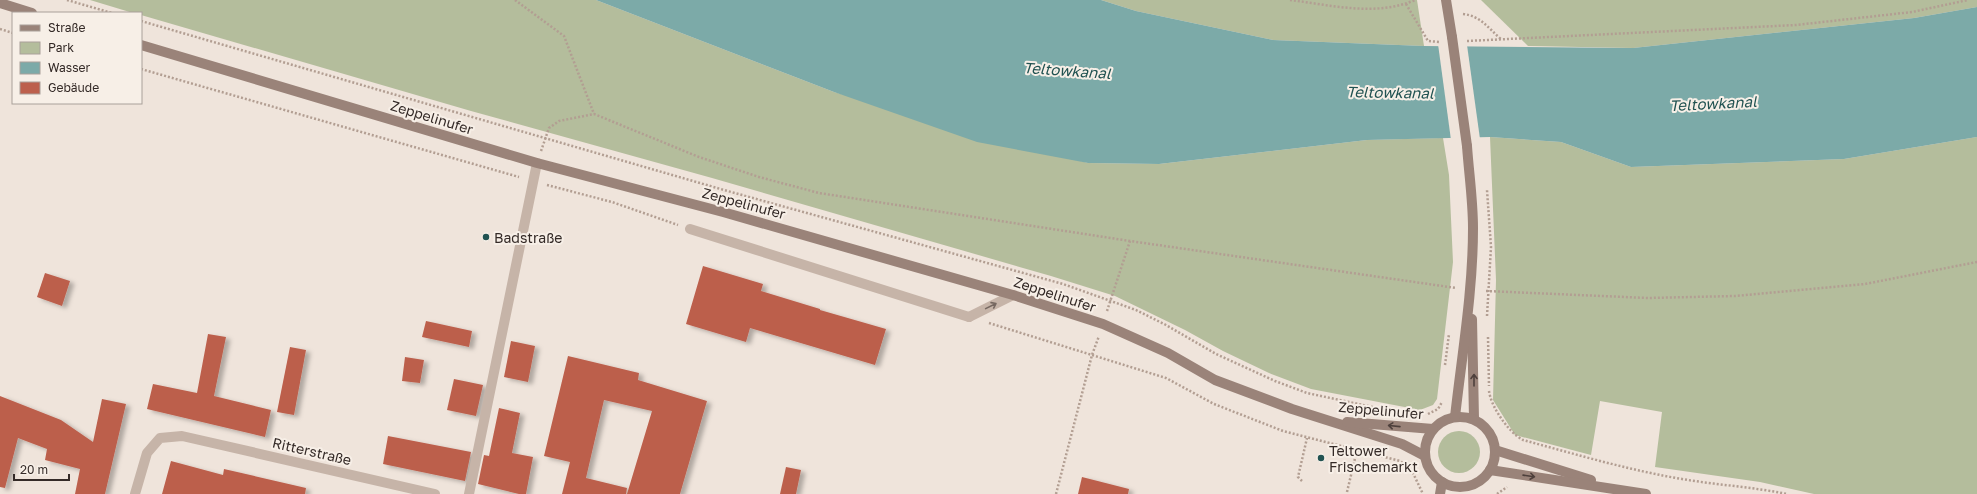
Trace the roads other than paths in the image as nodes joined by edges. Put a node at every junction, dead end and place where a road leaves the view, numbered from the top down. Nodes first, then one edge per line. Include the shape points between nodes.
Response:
1 (1446, 0) edge
2 (3, 2) edge
3 (29, 12) edge
4 (142, 45) edge
5 (537, 163) junction
6 (690, 229) road end
7 (1470, 291) junction
8 (1013, 295) junction
9 (1455, 417) junction
10 (1474, 419) junction
11 (1328, 420) junction
12 (1433, 429) junction
13 (1495, 450) junction
14 (1425, 456) junction
15 (1490, 470) junction
16 (1442, 482) junction
17 (1619, 489) junction
18 (1461, 491) edge
19 (135, 494) edge
20 (436, 494) edge
21 (469, 494) edge
22 (1440, 494) edge
23 (1646, 494) edge

1 - 7 main road, bridge via 1472,188
2 - 3 main road
4 - 5 main road, Zeppelinufer
5 - 8 main road, Zeppelinufer via 723,212
5 - 21 street
6 -> 8 street via 969,317
7 - 9 main road
10 -> 7 main road
8 - 11 main road, Zeppelinufer via 1103,324 1168,353 1215,380
9 - 10 main road
9 - 12 main road via 1447,419
10 - 13 main road via 1489,432
12 -> 11 main road, Zeppelinufer
11 - 14 main road, Zeppelinufer via 1402,444
12 - 14 main road via 1425,446
13 - 15 main road
13 - 17 main road
14 - 16 main road via 1433,475
15 -> 17 main road
15 - 18 main road via 1482,479
16 - 18 main road
16 - 22 main road
17 - 23 main road
19 - 20 street, Ritterstraße via 146,453 160,438 182,436

